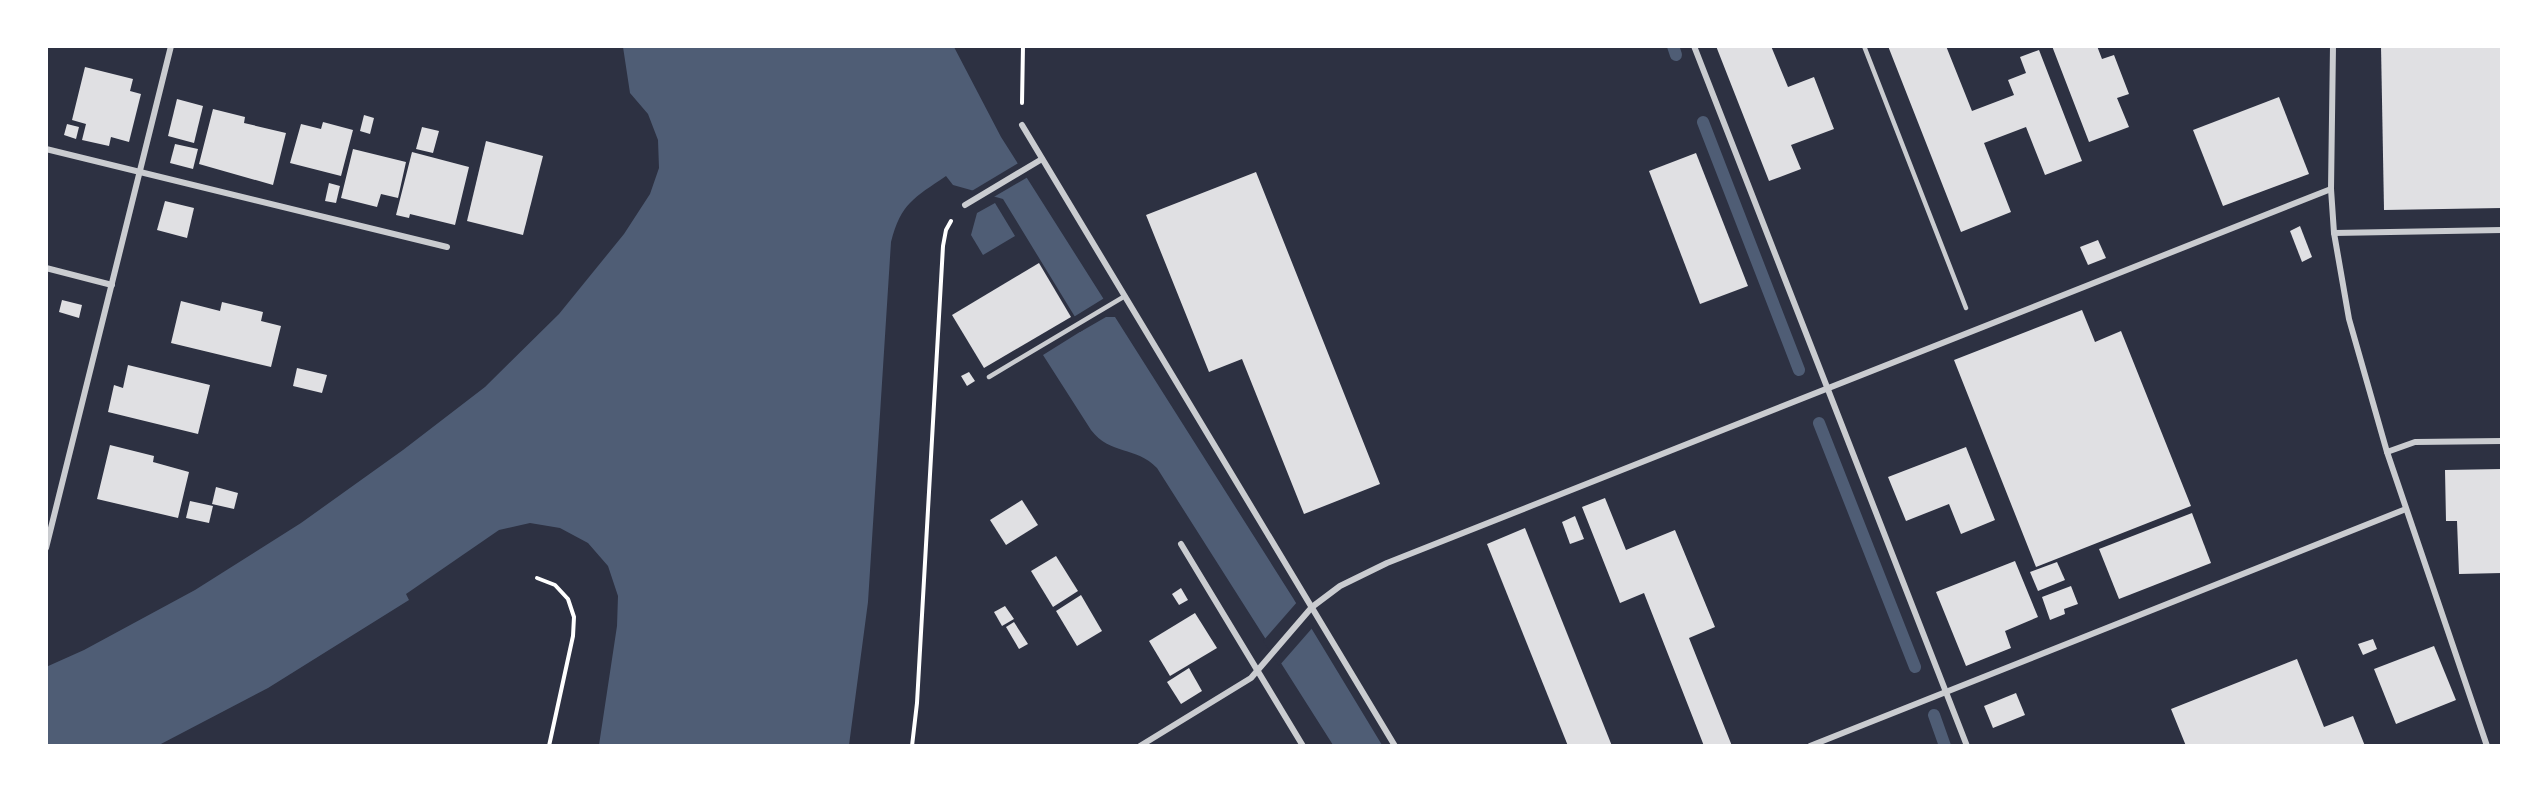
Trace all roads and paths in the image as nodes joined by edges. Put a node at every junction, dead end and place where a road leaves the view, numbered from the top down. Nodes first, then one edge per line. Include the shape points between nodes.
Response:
1 (171, 46) edge
2 (1023, 46) edge
3 (1694, 46) edge
4 (1864, 46) edge
5 (2333, 46) edge
6 (1022, 125) joint
7 (46, 149) edge
8 (1042, 159) junction
9 (140, 172) junction
10 (2331, 189) junction
11 (965, 205) joint
12 (2502, 230) edge
13 (2334, 233) junction
14 (447, 247) dead end
15 (46, 268) edge
16 (112, 285) junction
17 (1125, 296) junction
18 (1966, 308) dead end
19 (989, 377) dead end
20 (1827, 388) junction
21 (2502, 441) edge
22 (2387, 452) junction
23 (2406, 509) junction
24 (1181, 544) dead end
25 (46, 548) edge
26 (537, 578) dead end
27 (1312, 607) junction
28 (1257, 670) junction
29 (1946, 692) junction
30 (549, 746) edge
31 (912, 746) edge
32 (1140, 746) edge
33 (1303, 746) edge
34 (1395, 746) edge
35 (1810, 746) edge
36 (1966, 746) edge
37 (2487, 746) edge

1 - 9 street
2 - 6 path
3 - 20 street
4 - 18 lane
5 - 10 street
6 - 8 street
7 - 9 street
8 - 11 street
8 - 17 street
9 - 14 street
9 - 16 street
10 - 13 street
10 - 20 street
11 - 31 path via 946,230 943,246
12 - 13 street
13 - 22 street via 2349,319
15 - 16 street
16 - 25 street
17 - 19 lane
17 - 27 street
20 - 27 street via 1387,563 1340,586
20 - 29 street
21 - 22 street via 2415,442
22 - 23 street
23 - 29 street
23 - 37 street
24 - 28 street
26 - 30 path via 555,585 568,599 574,617
27 - 28 street
27 - 34 street
28 - 32 street via 1251,678
28 - 33 street
29 - 35 street
29 - 36 street

